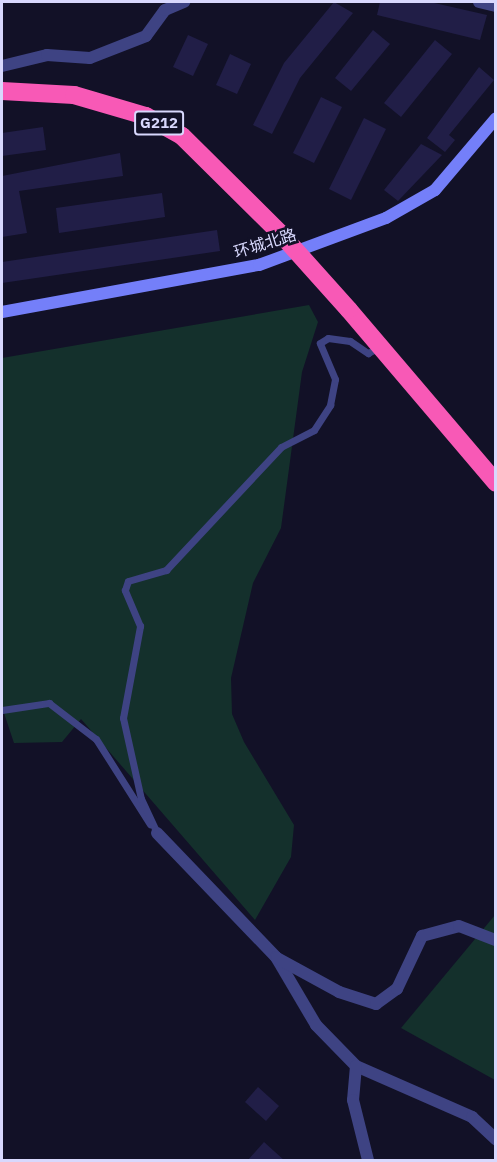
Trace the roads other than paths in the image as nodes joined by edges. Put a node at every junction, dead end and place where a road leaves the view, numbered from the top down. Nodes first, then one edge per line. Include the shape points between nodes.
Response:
1 (184, 2) edge
2 (478, 2) edge
3 (495, 6) edge
4 (2, 66) edge
5 (2, 91) edge
6 (495, 118) edge
7 (2, 312) edge
8 (380, 347) junction
9 (495, 483) edge
10 (2, 710) edge
11 (158, 833) junction
12 (495, 940) edge
13 (276, 957) junction
14 (356, 1066) junction
15 (495, 1139) edge
16 (368, 1161) edge

1 - 4 street via 165,10 146,36 90,58 47,55
2 - 3 street
5 - 8 highway, G212, bridge via 74,95 146,116 182,136 280,233
6 - 7 street, 环城北路 via 435,190 386,218 259,265
8 - 9 highway, G212
8 - 11 lane via 368,353 350,341 328,338 320,343 335,380 330,405 314,430 281,447 166,570 128,581 125,590 140,626 123,718 141,800
10 - 11 lane via 49,703 96,739
11 - 13 street
12 - 13 street via 459,926 422,936 397,989 376,1004 339,992
13 - 14 street via 316,1025
14 - 15 street via 472,1117
14 - 16 street via 353,1100

